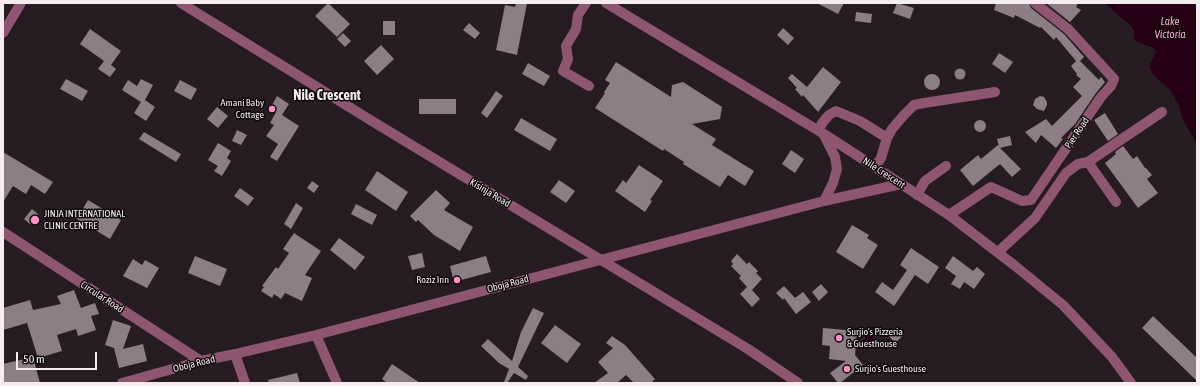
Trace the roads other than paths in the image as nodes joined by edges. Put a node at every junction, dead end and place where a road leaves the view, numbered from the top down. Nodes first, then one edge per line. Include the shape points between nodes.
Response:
1 (21, 3) edge
2 (181, 3) edge
3 (586, 3) edge
4 (606, 3) edge
5 (1035, 3) edge
6 (3, 33) edge
7 (589, 86) dead end
8 (995, 92) dead end
9 (1162, 112) dead end
10 (821, 132) junction
11 (887, 138) junction
12 (1088, 162) junction
13 (946, 166) dead end
14 (875, 167) junction
15 (901, 184) junction
16 (917, 195) junction
17 (824, 201) junction
18 (1116, 202) dead end
19 (949, 215) junction
20 (3, 232) edge
21 (998, 252) junction
22 (601, 260) junction
23 (316, 334) junction
24 (235, 354) junction
25 (201, 361) junction
26 (122, 383) edge
27 (245, 383) edge
28 (337, 383) edge
29 (798, 383) edge
30 (1131, 383) edge

1 - 6 street
2 - 22 street, Kisinja Road
3 - 7 street via 578,15 576,29 566,46 568,59 563,71
4 - 10 street, Nile Crescent
5 - 19 street, Pier Road via 1068,29 1114,79 1031,200 1022,201 991,187
8 - 11 street via 924,102 914,106 904,114
9 - 12 street
10 - 11 street via 823,122 836,111 860,121
10 - 14 street, Nile Crescent
10 - 17 street via 835,157 837,169
11 - 14 street via 881,158
12 - 18 street
12 - 21 street via 1078,164 1066,172 1036,218
13 - 16 street via 925,181
14 - 15 street, Nile Crescent
15 - 16 street, Nile Crescent
15 - 17 street, Oboja Road
16 - 19 street, Nile Crescent
17 - 22 street, Oboja Road
19 - 21 street, Nile Crescent
20 - 25 street, Circular Road
21 - 30 street, Nile Crescent via 1063,305 1112,356
22 - 23 street, Oboja Road
22 - 29 street, Kisinja Road via 748,349
23 - 24 street, Oboja Road
23 - 28 street
24 - 25 street, Oboja Road
24 - 27 street
25 - 26 street, Oboja Road

